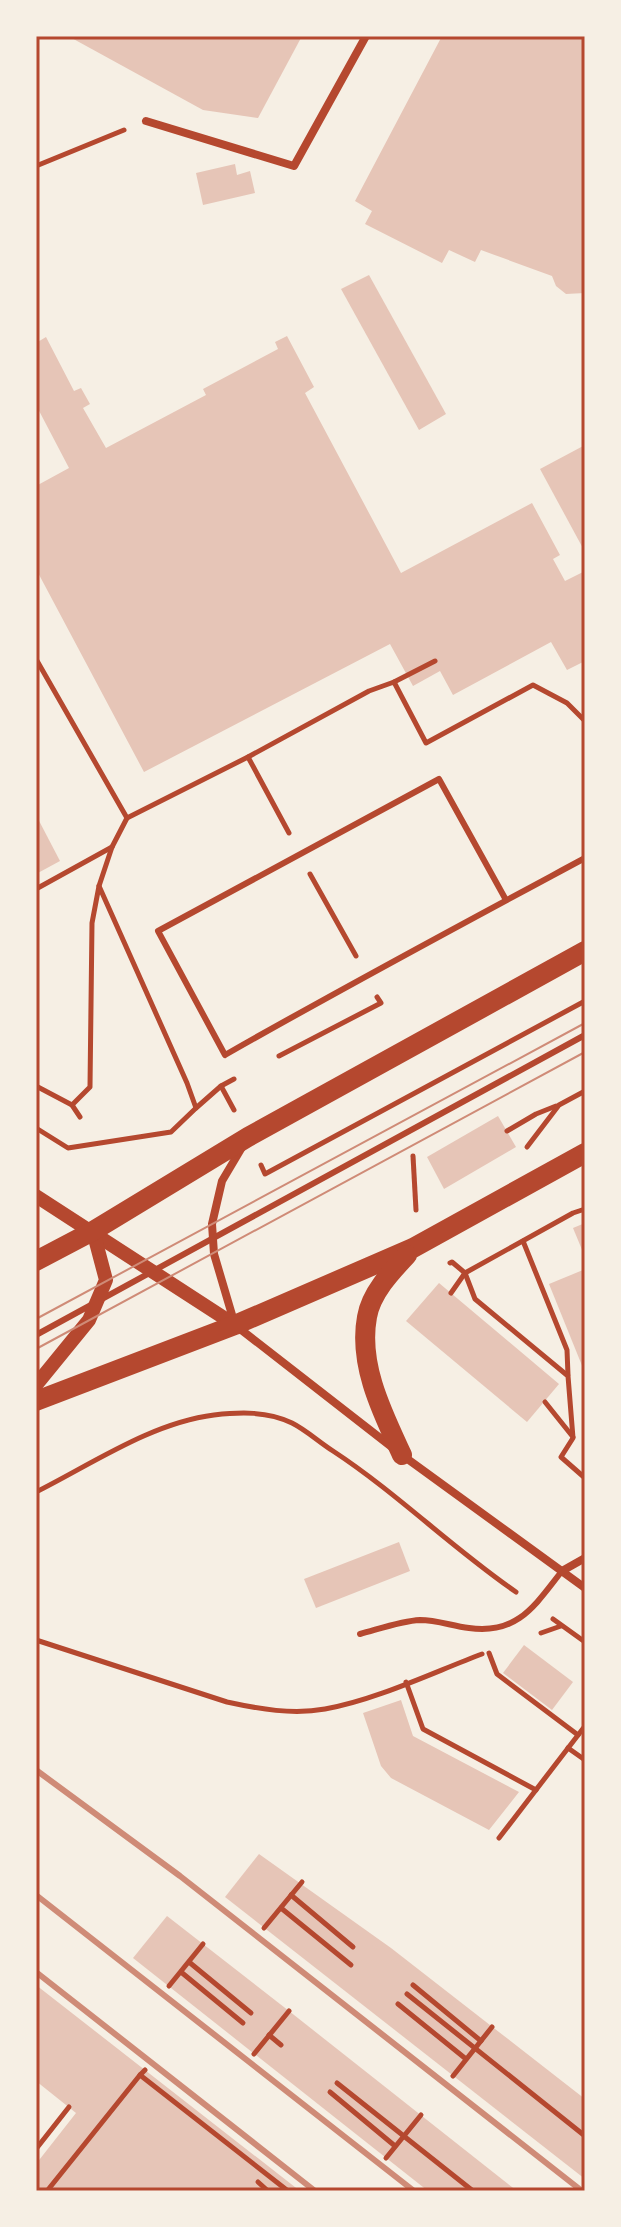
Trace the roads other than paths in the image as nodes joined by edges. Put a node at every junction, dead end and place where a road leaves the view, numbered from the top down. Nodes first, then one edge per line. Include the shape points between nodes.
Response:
1 (366, 36) edge
2 (146, 121) road end
3 (585, 858) edge
4 (506, 900) junction
5 (585, 951) edge
6 (585, 1035) edge
7 (248, 1137) junction
8 (585, 1153) edge
9 (36, 1196) edge
10 (93, 1231) junction
11 (212, 1238) junction
12 (413, 1248) junction
13 (36, 1261) edge
14 (153, 1271) junction
15 (96, 1302) junction
16 (235, 1325) junction
17 (36, 1335) edge
18 (36, 1385) edge
19 (36, 1401) edge
20 (402, 1455) junction
21 (585, 1558) edge
22 (562, 1571) junction
23 (585, 1588) edge
24 (360, 1634) dead end

1 - 2 street via 294,166
3 - 4 lane
4 - 4 lane via 439,779 158,931 225,1055
5 - 7 main road
6 - 11 lane
7 - 10 main road
7 - 11 street via 222,1181
8 - 12 main road
9 - 10 street
10 - 13 main road
10 - 14 street
10 - 15 street via 106,1280
11 - 14 lane
11 - 16 street
12 - 16 main road
12 - 20 main road via 383,1280 367,1316 370,1377
14 - 15 lane
14 - 16 street
15 - 17 lane
15 - 18 street via 89,1320
16 - 19 main road
16 - 20 street
20 - 22 street
21 - 22 street
22 - 23 street
22 - 24 lane via 524,1616 501,1628 416,1620

